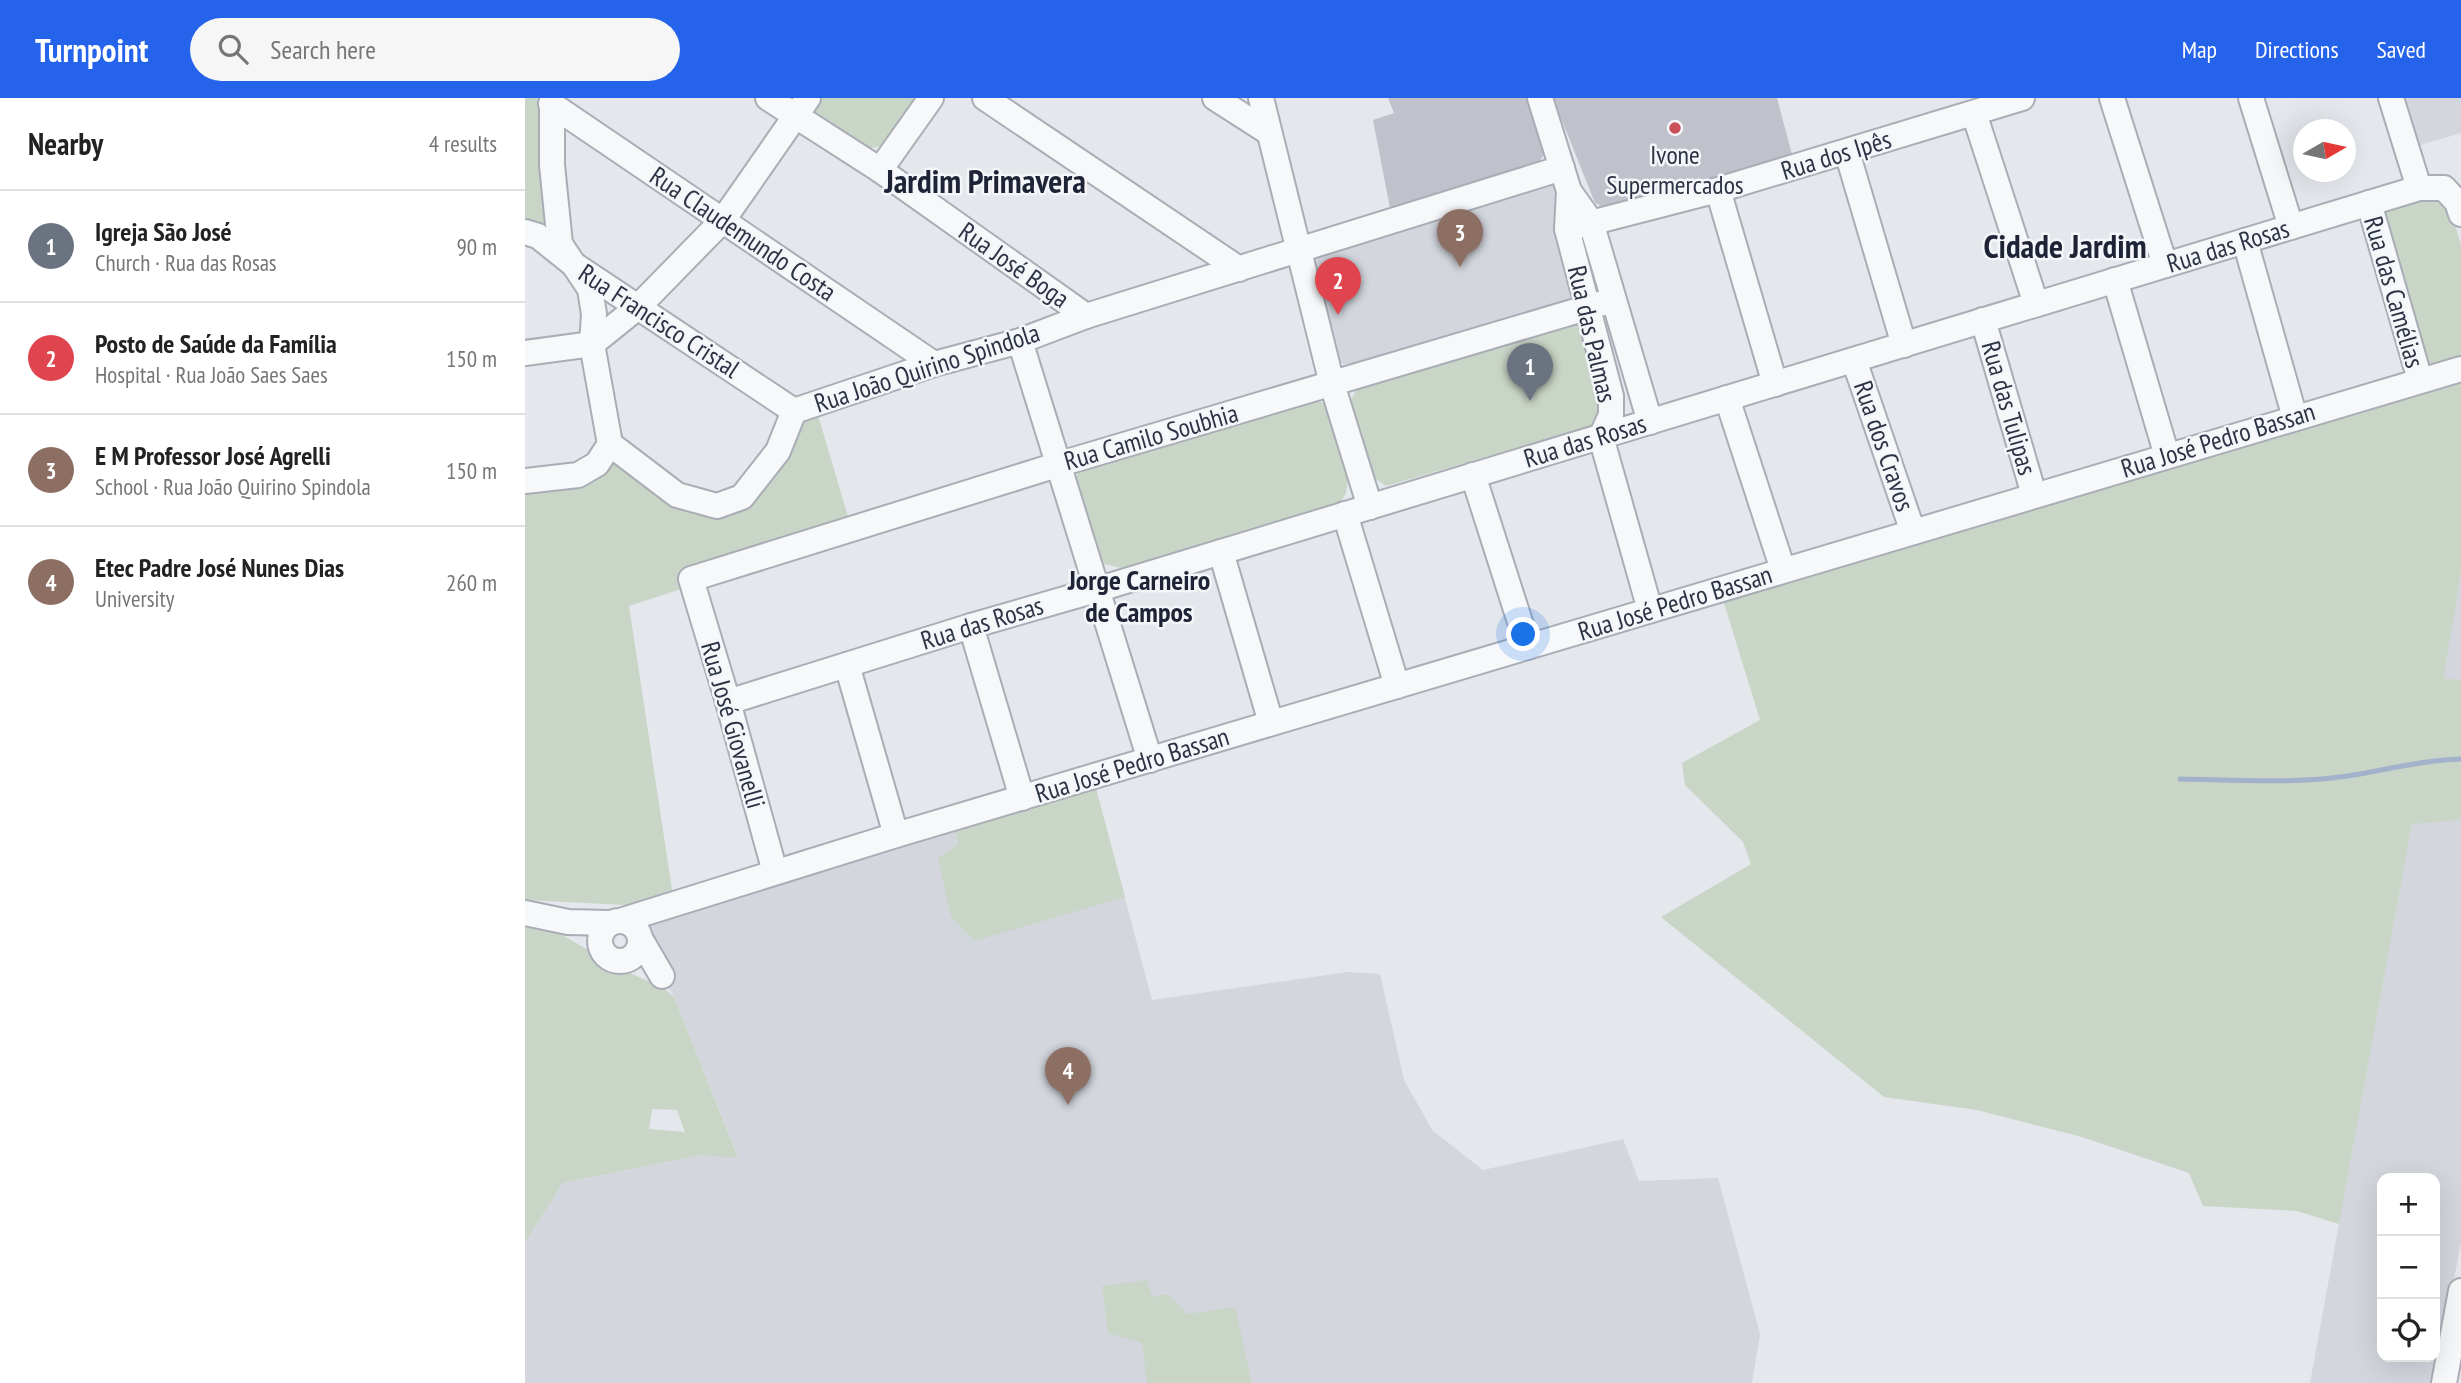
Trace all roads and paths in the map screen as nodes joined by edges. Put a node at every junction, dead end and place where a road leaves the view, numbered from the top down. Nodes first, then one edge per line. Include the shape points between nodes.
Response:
1 (768, 98) edge
2 (931, 98) edge
3 (985, 98) edge
4 (1215, 98) edge
5 (1261, 98) edge
6 (1540, 98) edge
7 (2022, 98) edge
8 (2112, 98) edge
9 (2251, 98) edge
10 (2391, 98) edge
11 (552, 101) edge
12 (802, 108) edge
13 (1974, 113) junction
14 (1268, 132) junction
15 (1847, 152) junction
16 (1562, 168) junction
17 (880, 170) junction
18 (2419, 188) junction
19 (1718, 190) junction
20 (1569, 191) junction
21 (2369, 204) junction
22 (2461, 214) edge
23 (723, 220) junction
24 (1591, 222) junction
25 (2291, 227) junction
26 (1567, 229) junction
27 (525, 232) edge
28 (2245, 241) junction
29 (1297, 249) junction
30 (573, 264) junction
31 (2165, 265) junction
32 (1238, 269) junction
33 (2115, 280) junction
34 (1613, 300) junction
35 (2036, 304) junction
36 (638, 307) junction
37 (1587, 308) junction
38 (1086, 316) junction
39 (1983, 320) junction
40 (1020, 341) junction
41 (592, 344) junction
42 (1904, 345) junction
43 (525, 353) edge
44 (1854, 360) junction
45 (933, 364) junction
46 (2461, 369) edge
47 (2420, 380) junction
48 (1332, 384) junction
49 (1775, 384) junction
50 (1727, 398) junction
51 (795, 411) junction
52 (2295, 418) junction
53 (1650, 422) junction
54 (1601, 436) junction
55 (611, 444) junction
56 (2167, 456) junction
57 (1060, 464) junction
58 (1473, 475) junction
59 (525, 481) edge
60 (2034, 495) junction
61 (1370, 507) junction
62 (1345, 514) junction
63 (1913, 532) junction
64 (1221, 552) junction
65 (1783, 570) junction
66 (691, 579) joint
67 (1096, 590) junction
68 (1650, 610) junction
69 (971, 626) junction
70 (1528, 647) junction
71 (847, 665) junction
72 (1397, 686) junction
73 (728, 702) junction
74 (1271, 723) junction
75 (1150, 760) junction
76 (1022, 798) junction
77 (896, 835) junction
78 (775, 872) junction
79 (525, 914) edge
80 (626, 927) junction
81 (2460, 1305) edge
82 (2444, 1383) edge

1 - 12 street, Rua José Boga
2 - 17 street
3 - 32 street
4 - 14 street
5 - 14 street
6 - 16 street
7 - 13 street, Rua dos Ipês
8 - 31 street
9 - 25 street
10 - 18 street
11 - 23 street, Rua Claudemundo Costa
11 - 30 street via 552,165 560,244
12 - 17 street, Rua José Boga
12 - 23 street
13 - 15 street, Rua dos Ipês
13 - 35 street
14 - 29 street
15 - 19 street, Rua dos Ipês
15 - 42 street
16 - 20 street
16 - 29 street, Rua João Quirino Spindola
17 - 38 street, Rua José Boga
18 - 21 street, Rua das Rosas
18 - 22 street, Rua das Rosas via 2444,188
19 - 24 street, Rua dos Ipês
19 - 49 street
20 - 24 street, Rua das Palmas
20 - 26 street, Rua das Palmas
21 - 25 street, Rua das Rosas
21 - 47 street, Rua das Camélias
23 - 36 street
23 - 45 street, Rua Claudemundo Costa
24 - 26 street, Rua dos Ipês
24 - 34 street, Rua das Palmas
25 - 28 street, Rua das Rosas
26 - 37 street, Rua das Palmas
27 - 30 street, Rua Francisco Cristal via 538,236
28 - 31 street, Rua das Rosas
28 - 52 street
29 - 32 street, Rua João Quirino Spindola
29 - 48 street
30 - 36 street, Rua Francisco Cristal
30 - 41 street via 590,289
31 - 33 street, Rua das Rosas
32 - 38 street, Rua João Quirino Spindola
33 - 35 street, Rua das Rosas
33 - 56 street
34 - 37 street, Rua Camilo Soubhia
34 - 53 street, Rua das Palmas
35 - 39 street, Rua das Rosas
36 - 41 street
36 - 51 street, Rua Francisco Cristal
37 - 48 street, Rua Camilo Soubhia
37 - 54 street, Rua das Palmas via 1611,396 1611,415
38 - 40 street, Rua João Quirino Spindola
39 - 42 street, Rua das Rosas
39 - 60 street, Rua das Tulipas
40 - 45 street, Rua João Quirino Spindola
40 - 57 street
41 - 43 street
41 - 55 street
42 - 44 street, Rua das Rosas
44 - 49 street, Rua das Rosas
44 - 63 street, Rua dos Cravos
45 - 51 street, Rua João Quirino Spindola
46 - 47 street, Rua José Pedro Bassan
47 - 52 street, Rua José Pedro Bassan
48 - 57 street, Rua Camilo Soubhia
48 - 61 street
49 - 50 street, Rua das Rosas
50 - 53 street, Rua das Rosas
50 - 65 street
51 - 55 street, Rua João Quirino Spindola via 778,451 742,497 717,506 677,495
52 - 56 street, Rua José Pedro Bassan
53 - 54 street, Rua das Rosas
54 - 58 street, Rua das Rosas
54 - 68 street
55 - 59 street via 597,464 578,475
56 - 60 street, Rua José Pedro Bassan
57 - 66 street, Rua Camilo Soubhia
57 - 67 street
58 - 61 street, Rua das Rosas
58 - 70 street
60 - 63 street, Rua José Pedro Bassan
61 - 62 street, Rua das Rosas
62 - 64 street, Rua das Rosas
62 - 72 street
63 - 65 street, Rua José Pedro Bassan
64 - 67 street, Rua das Rosas
64 - 74 street
65 - 68 street, Rua José Pedro Bassan
66 - 73 street, Rua José Giovanelli
67 - 69 street, Rua das Rosas
67 - 75 street
68 - 70 street, Rua José Pedro Bassan
69 - 71 street, Rua das Rosas
69 - 76 street
70 - 72 street, Rua José Pedro Bassan
71 - 73 street, Rua das Rosas
71 - 77 street
72 - 74 street, Rua José Pedro Bassan
73 - 78 street, Rua José Giovanelli
74 - 75 street, Rua José Pedro Bassan
75 - 76 street, Rua José Pedro Bassan
76 - 77 street, Rua José Pedro Bassan
77 - 78 street, Rua José Pedro Bassan
78 - 80 street, Rua José Pedro Bassan
79 - 80 street
80 - 80 street via 605,955 662,976
81 - 82 street

